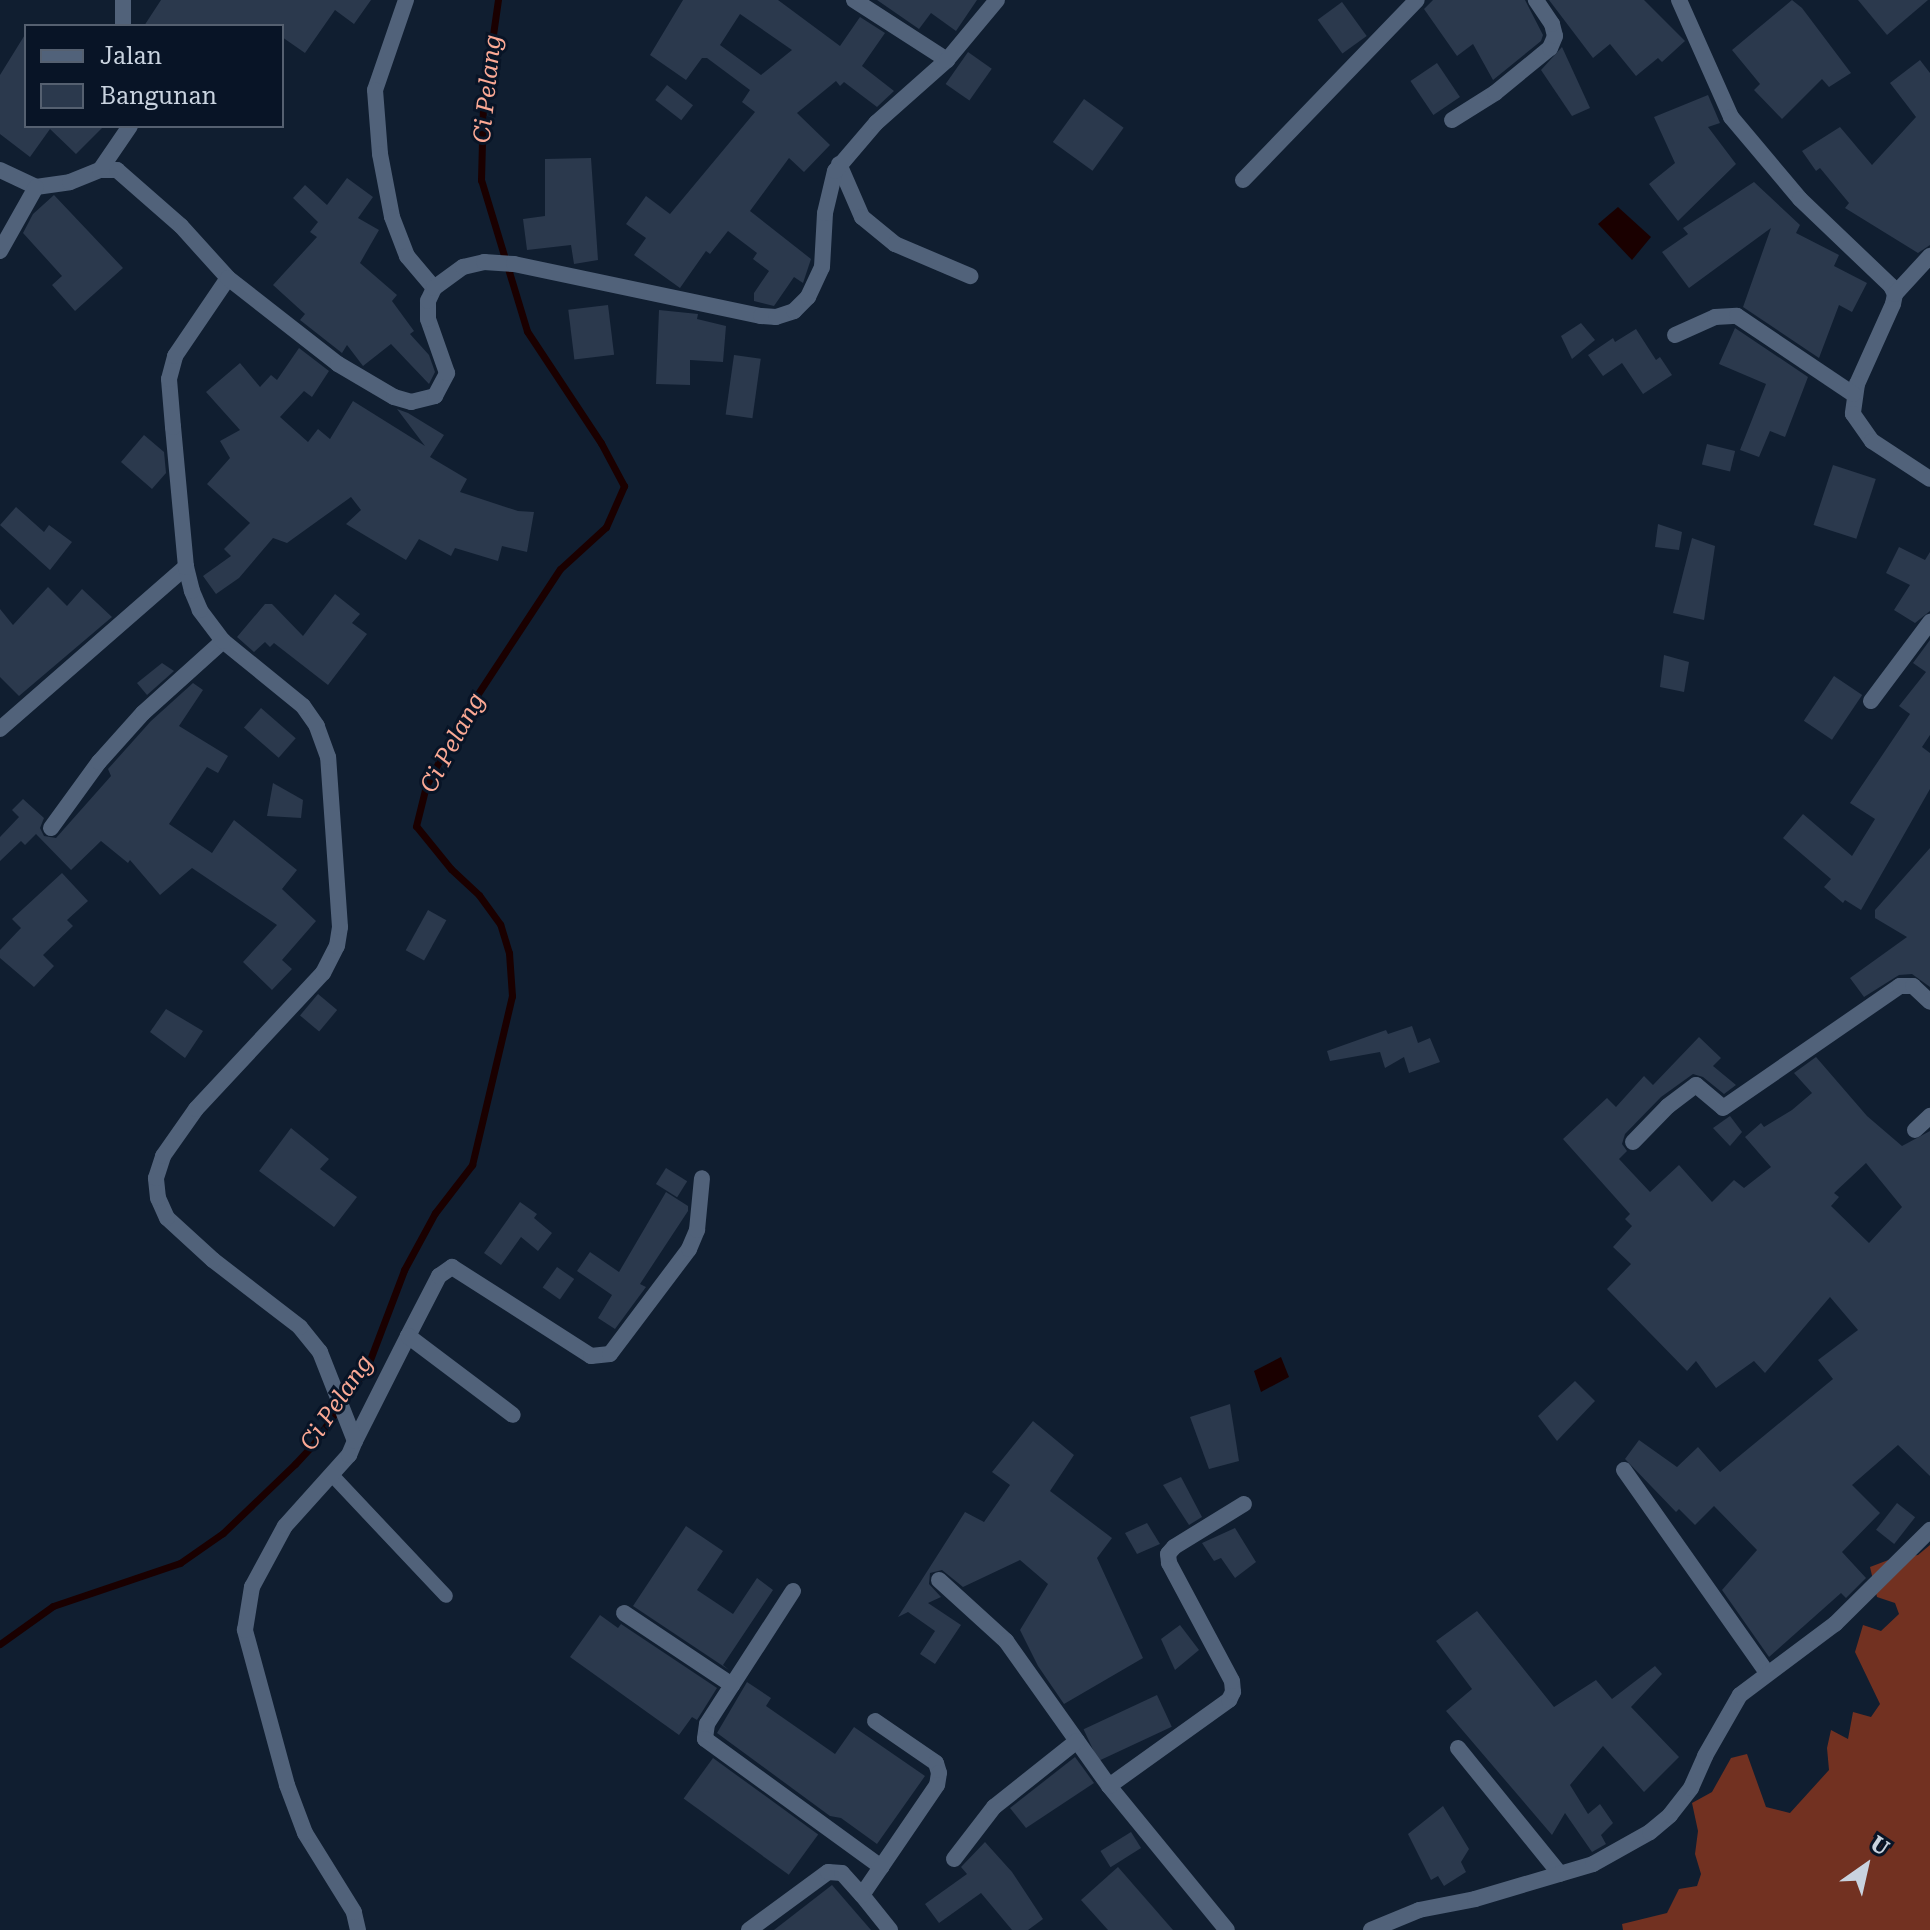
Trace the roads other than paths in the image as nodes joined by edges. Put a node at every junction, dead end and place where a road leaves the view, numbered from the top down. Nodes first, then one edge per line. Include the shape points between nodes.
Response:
1 (123, 0) edge
2 (406, 0) edge
3 (854, 0) edge
4 (997, 0) edge
5 (1417, 0) edge
6 (1536, 0) edge
7 (1679, 0) edge
8 (123, 24) edge
9 (947, 60) junction
10 (1452, 120) dead end
11 (129, 128) edge
12 (839, 164) junction
13 (0, 170) edge
14 (100, 170) junction
15 (1243, 180) dead end
16 (36, 187) junction
17 (0, 251) edge
18 (1930, 256) edge
19 (970, 276) dead end
20 (228, 278) junction
21 (434, 288) junction
22 (1895, 294) junction
23 (1675, 335) dead end
24 (1853, 394) junction
25 (1930, 479) edge
26 (186, 567) junction
27 (1930, 622) edge
28 (223, 641) junction
29 (1871, 701) dead end
30 (0, 729) edge
31 (51, 828) dead end
32 (1930, 1002) edge
33 (1930, 1116) edge
34 (1915, 1130) dead end
35 (1633, 1142) dead end
36 (702, 1178) dead end
37 (408, 1336) junction
38 (513, 1415) dead end
39 (355, 1441) junction
40 (1624, 1470) dead end
41 (332, 1475) junction
42 (1244, 1504) dead end
43 (1930, 1530) edge
44 (939, 1580) dead end
45 (793, 1591) dead end
46 (446, 1596) dead end
47 (624, 1613) dead end
48 (1767, 1673) junction
49 (732, 1685) junction
50 (875, 1721) dead end
51 (1077, 1741) junction
52 (1458, 1748) dead end
53 (1109, 1786) junction
54 (954, 1859) dead end
55 (881, 1867) junction
56 (1560, 1874) junction
57 (862, 1895) junction
58 (358, 1930) edge
59 (749, 1930) edge
60 (890, 1930) edge
61 (1227, 1930) edge
62 (1371, 1930) edge

1 - 8 street
2 - 21 street via 375,90 380,154 392,217 407,256
3 - 9 street
4 - 9 street
5 - 15 street
6 - 10 street via 1552,24 1550,48
7 - 22 street via 1731,117 1800,199 1884,276
9 - 12 street
11 - 14 street
12 - 19 street via 862,217 895,244
12 - 21 street via 828,188 818,282 794,311 776,317 514,264 463,267
13 - 16 street
14 - 16 street
14 - 20 street via 117,170 147,193
16 - 17 street
18 - 22 street
20 - 21 street via 338,364 411,402 435,396 447,373 428,319
20 - 26 street via 175,356 169,379
22 - 24 street
23 - 24 street via 1715,317 1737,316
24 - 25 street via 1853,414 1865,432
26 - 28 street via 200,610
26 - 30 street
27 - 29 street
28 - 31 street via 143,713
28 - 39 street via 303,706 317,726 328,757 340,927 323,973 196,1109 168,1147 156,1178 158,1198 167,1218 213,1260 300,1327 320,1352
32 - 35 street via 1913,986 1900,986 1723,1108 1696,1085
33 - 34 street
36 - 37 street via 697,1230 689,1249 610,1354 591,1356 452,1267 439,1276
37 - 38 street
37 - 39 street
39 - 41 street
40 - 48 street
41 - 46 lane
41 - 58 street via 285,1526 252,1587 245,1630 305,1833 349,1903
42 - 53 street via 1168,1554 1233,1692
43 - 48 street via 1835,1624
44 - 51 street via 1006,1641
45 - 49 street
47 - 49 street
48 - 56 street via 1734,1703 1691,1788 1670,1815 1621,1850
49 - 55 street via 707,1724 705,1739
50 - 55 street via 936,1763 939,1773 937,1785
51 - 53 street
51 - 54 street via 994,1807
52 - 56 street
53 - 61 street
55 - 57 street
56 - 62 street via 1419,1910
57 - 59 street via 842,1873 823,1873
57 - 60 street

